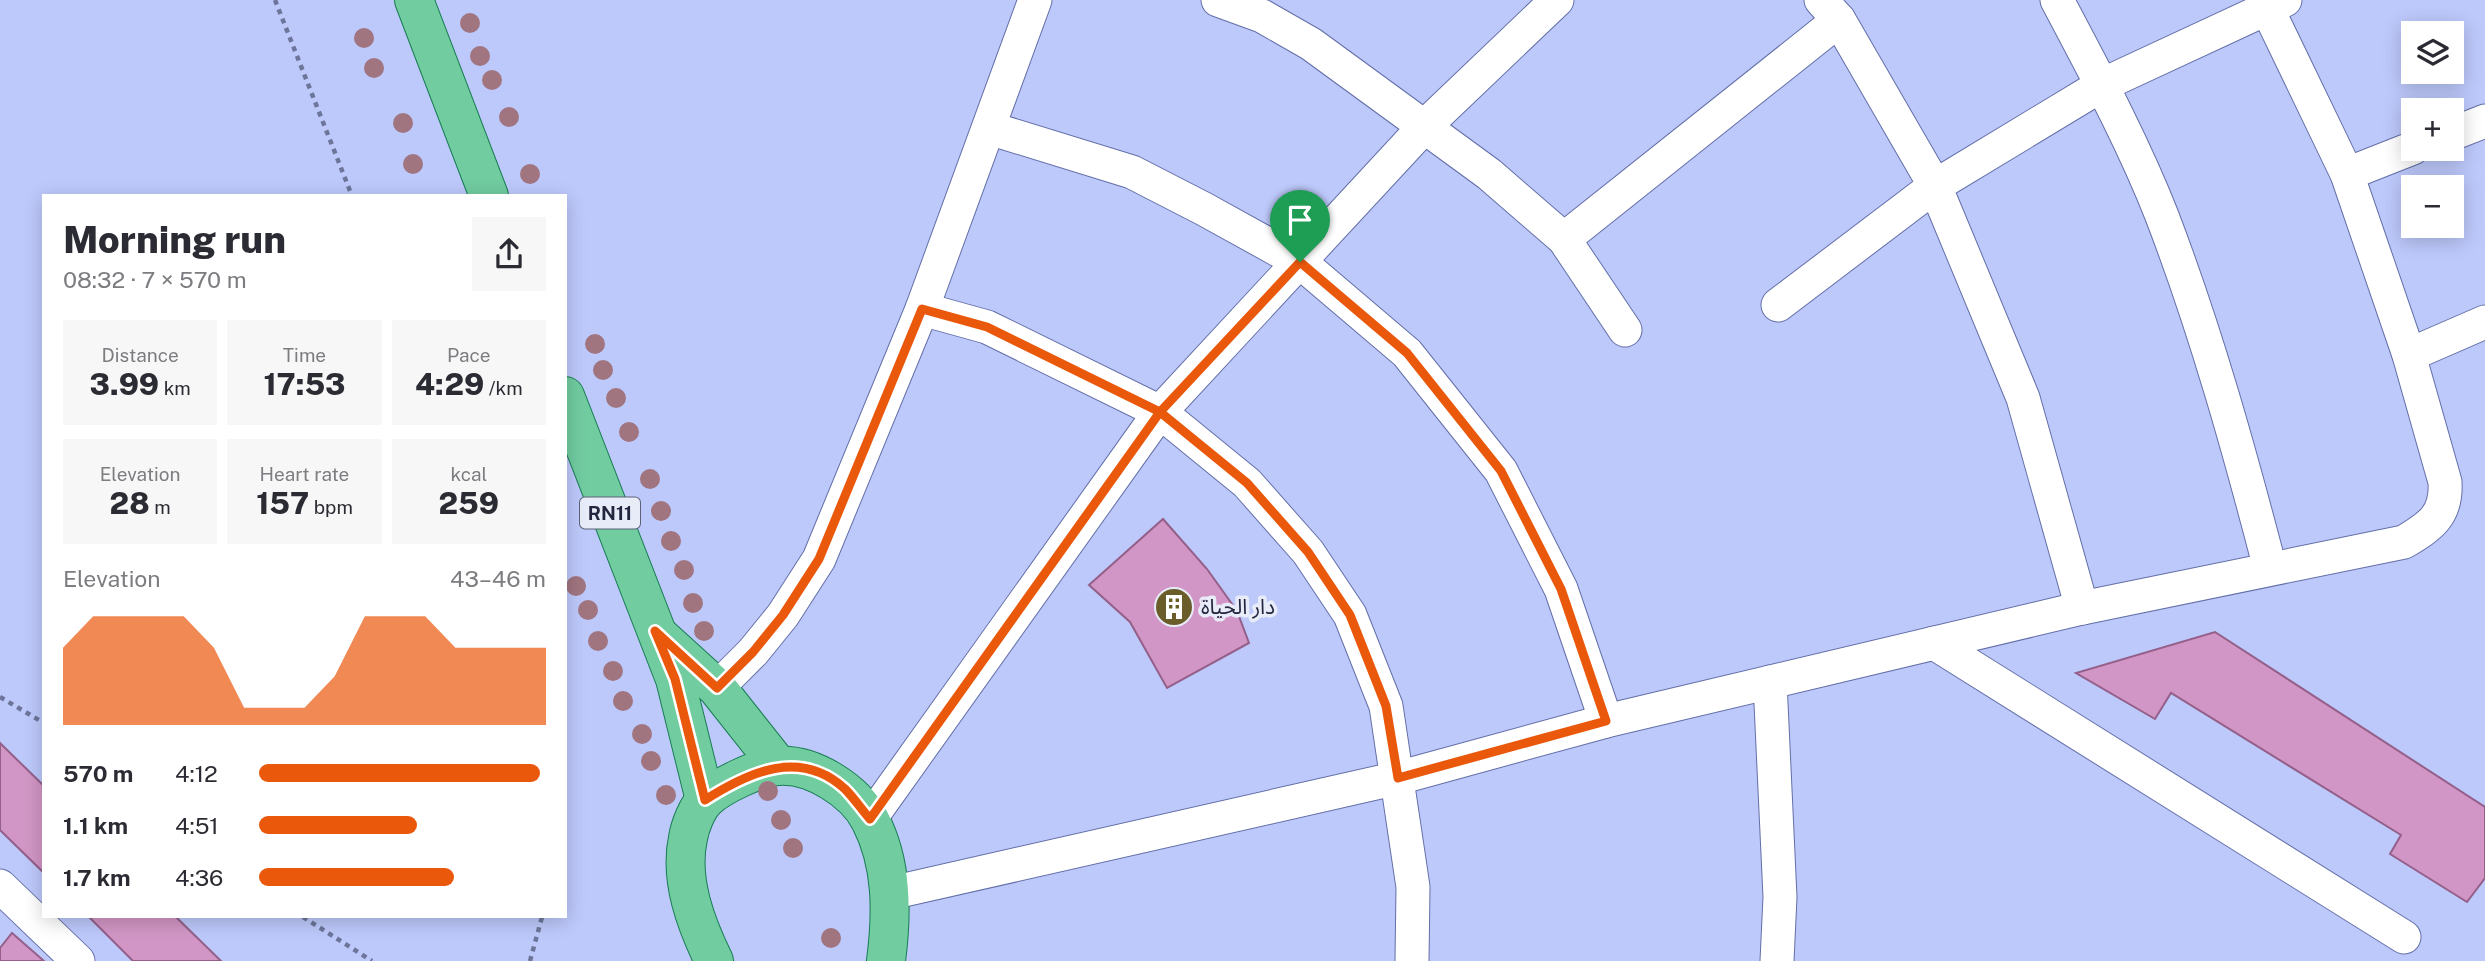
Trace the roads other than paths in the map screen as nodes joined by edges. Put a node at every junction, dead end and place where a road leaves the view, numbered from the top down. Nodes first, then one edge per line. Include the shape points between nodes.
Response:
1 (414, 0) edge
2 (1035, 0) edge
3 (1218, 0) edge
4 (1557, 0) edge
5 (2057, 0) edge
6 (2276, 4) edge
7 (1271, 8) edge
8 (1830, 10) edge
9 (2102, 85) junction
10 (2485, 121) edge
11 (1425, 126) junction
12 (989, 128) junction
13 (2464, 129) edge
14 (2401, 153) edge
15 (2347, 174) junction
16 (1935, 186) junction
17 (488, 194) edge
18 (1564, 239) junction
19 (1300, 262) junction
20 (1778, 306) dead end
21 (922, 309) junction
22 (2485, 322) edge
23 (1625, 330) dead end
24 (2409, 355) junction
25 (567, 401) edge
26 (1160, 412) junction
27 (2270, 568) junction
28 (2082, 608) junction
29 (655, 631) junction
30 (1934, 643) junction
31 (1770, 682) junction
32 (717, 688) junction
33 (1606, 721) junction
34 (778, 765) junction
35 (1398, 778) junction
36 (705, 800) junction
37 (870, 819) junction
38 (891, 892) junction
39 (4, 898) edge
40 (2404, 937) dead end
41 (78, 961) edge
42 (714, 961) edge
43 (886, 961) edge
44 (1412, 961) edge
45 (1777, 961) edge

1 - 17 main road
2 - 12 street
3 - 7 street
4 - 11 street
5 - 9 street
6 - 9 street
6 - 15 street
7 - 11 street via 1311,44
8 - 16 street
8 - 18 street
9 - 16 street
9 - 27 street via 2161,215 2235,435
10 - 13 street
11 - 18 street
11 - 19 street
12 - 19 street via 1132,172
12 - 21 street
14 - 15 street
15 - 24 street
16 - 20 street
16 - 28 street via 2023,398
18 - 23 street
19 - 26 street
19 - 33 street via 1407,353 1501,471 1561,589
21 - 26 street via 987,327
21 - 32 street via 819,559 783,615
22 - 24 street
24 - 27 street via 2445,482 2446,500 2431,527 2404,542
25 - 29 main road, RN11
26 - 35 street via 1247,483 1308,552 1350,615 1386,706
26 - 37 street
27 - 28 street
28 - 30 street
29 - 32 main road, RN11
29 - 36 main road, RN11 via 675,679
30 - 31 street
30 - 40 street
31 - 33 street
31 - 45 street via 1780,897
32 - 34 main road, RN11
33 - 35 street
34 - 36 main road via 737,779
34 - 37 main road via 817,773 845,789
35 - 38 street
35 - 44 street via 1413,887
36 - 42 main road via 688,838 688,884 697,926
37 - 38 main road
38 - 43 main road
39 - 41 street

